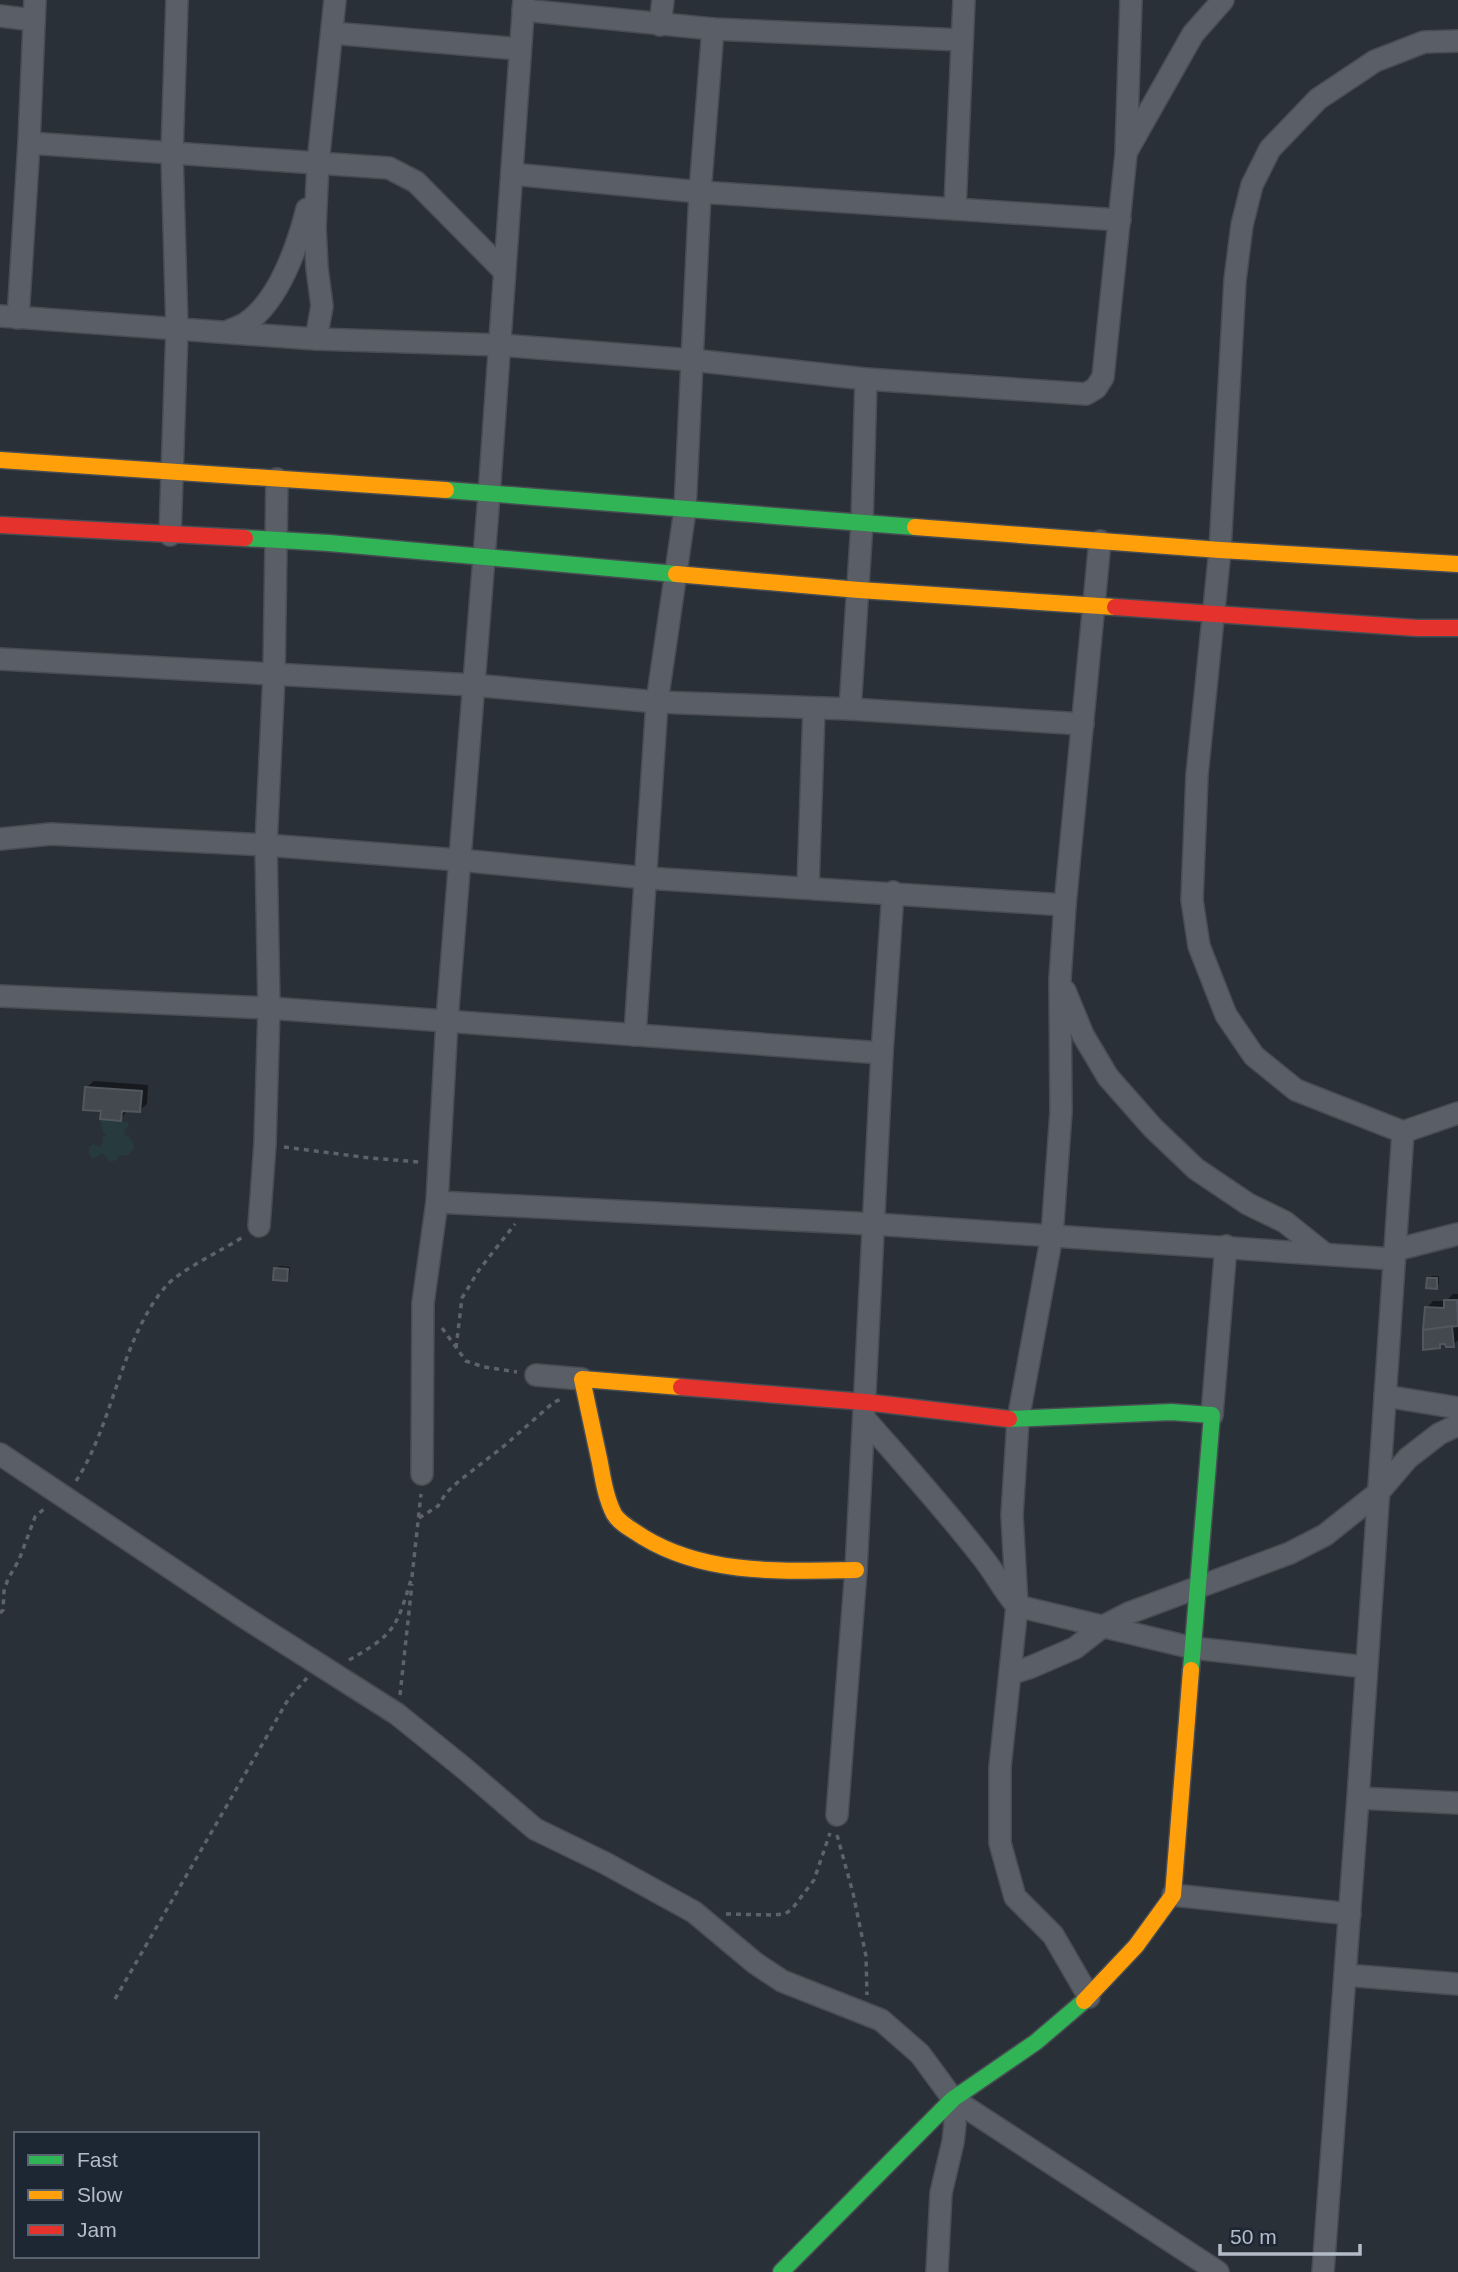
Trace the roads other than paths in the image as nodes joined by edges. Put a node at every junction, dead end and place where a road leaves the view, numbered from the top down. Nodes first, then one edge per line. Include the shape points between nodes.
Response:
1 (177, 0) edge
2 (335, 0) edge
3 (663, 0) edge
4 (964, 0) edge
5 (1131, 0) edge
6 (1223, 0) edge
7 (524, 5) edge
8 (34, 10) edge
9 (0, 16) edge
10 (660, 25) junction
11 (713, 29) junction
12 (332, 33) junction
13 (962, 40) junction
14 (1458, 41) edge
15 (520, 48) junction
16 (29, 143) junction
17 (172, 153) junction
18 (1126, 154) junction
19 (318, 163) junction
20 (512, 174) junction
21 (700, 192) junction
22 (955, 208) junction
23 (1120, 220) junction
24 (504, 271) junction
25 (9, 317) edge
26 (177, 329) junction
27 (224, 333) junction
28 (316, 339) junction
29 (500, 345) junction
30 (692, 360) junction
31 (866, 379) junction
32 (0, 460) edge
33 (173, 472) junction
34 (278, 479) junction
35 (489, 495) junction
36 (685, 510) junction
37 (862, 523) junction
38 (0, 525) edge
39 (170, 535) junction
40 (275, 540) junction
41 (1100, 541) junction
42 (1220, 550) junction
43 (484, 555) junction
44 (1458, 564) edge
45 (675, 573) junction
46 (859, 590) junction
47 (1095, 606) junction
48 (1214, 613) junction
49 (1458, 628) edge
50 (0, 659) edge
51 (274, 675) junction
52 (473, 685) junction
53 (657, 702) junction
54 (814, 708) junction
55 (850, 709) junction
56 (1083, 724) junction
57 (0, 839) edge
58 (266, 845) junction
59 (459, 860) junction
60 (646, 878) junction
61 (808, 888) junction
62 (892, 892) junction
63 (1065, 905) junction
64 (1060, 979) junction
65 (0, 996) edge
66 (269, 1008) junction
67 (447, 1020) junction
68 (635, 1035) junction
69 (882, 1053) junction
70 (1458, 1113) edge
71 (1403, 1132) junction
72 (437, 1202) junction
73 (874, 1224) junction
74 (259, 1226) road end
75 (1458, 1234) edge
76 (1052, 1235) junction
77 (1226, 1246) junction
78 (1325, 1254) junction
79 (1394, 1255) junction
80 (536, 1375) road end
81 (584, 1386) junction
82 (1385, 1396) junction
83 (1458, 1408) edge
84 (865, 1410) junction
85 (1212, 1415) junction
86 (1018, 1420) junction
87 (1458, 1425) edge
88 (0, 1454) edge
89 (422, 1474) road end
90 (1378, 1493) junction
91 (856, 1570) junction
92 (1198, 1586) junction
93 (1017, 1606) junction
94 (1102, 1627) junction
95 (1193, 1648) junction
96 (1366, 1667) junction
97 (1010, 1674) junction
98 (1358, 1798) junction
99 (1458, 1803) edge
100 (837, 1815) road end
101 (1173, 1895) junction
102 (1350, 1914) junction
103 (1345, 1975) junction
104 (1458, 1984) edge
105 (1089, 1997) junction
106 (953, 2099) junction
107 (781, 2272) edge
108 (937, 2272) edge
109 (1218, 2272) edge
110 (1323, 2272) edge

1 - 17 street
2 - 12 street
3 - 10 street
4 - 13 street
5 - 18 street
6 - 18 street via 1193,34
7 - 10 street
7 - 15 street
8 - 9 street
8 - 16 street
10 - 11 street
11 - 13 street
11 - 21 street
12 - 15 street
12 - 19 street
13 - 22 street
14 - 42 street via 1424,42 1375,61 1318,99 1270,149 1252,185 1234,280
15 - 20 street
16 - 17 street
16 - 25 street
17 - 19 street
17 - 26 street
18 - 23 street
19 - 24 street via 402,173
19 - 27 street via 301,233 276,289 246,323
19 - 28 street via 315,227 322,306
20 - 21 street
20 - 24 street
21 - 22 street
21 - 30 street
22 - 23 street
23 - 31 street via 1103,377 1096,388 1076,394
24 - 29 street
25 - 26 street
26 - 27 street
26 - 33 street
27 - 28 street
28 - 29 street
29 - 30 street
29 - 35 street
30 - 31 street
30 - 36 street
31 - 37 street
32 - 33 main road
33 - 34 main road
33 - 39 street
34 - 35 main road
34 - 40 street
35 - 36 main road
35 - 43 street
36 - 37 main road
36 - 45 street
37 - 41 main road
37 - 46 street
38 - 39 main road
39 - 40 main road
40 - 43 main road
40 - 51 street
41 - 42 main road
41 - 47 street
42 - 44 main road
42 - 48 street
43 - 45 main road
43 - 52 street
45 - 46 main road
45 - 53 street
46 - 47 main road
46 - 55 street
47 - 48 main road
47 - 56 street
48 - 49 main road
48 - 71 street via 1197,775 1192,900 1199,946 1226,1015 1254,1056 1296,1090
50 - 51 street
51 - 52 street
51 - 58 street
52 - 53 street
52 - 59 street
53 - 54 street
53 - 60 street
54 - 55 street
54 - 61 street
55 - 56 street
56 - 63 street
57 - 58 street via 51,834
58 - 59 street
58 - 66 street
59 - 60 street
59 - 67 street
60 - 61 street
60 - 68 street
61 - 62 street
62 - 63 street
62 - 69 street
63 - 64 street
64 - 76 street via 1061,1112
64 - 78 street via 1083,1035 1108,1077 1153,1128 1196,1169 1284,1222
65 - 66 street
66 - 67 street
66 - 74 street
67 - 68 street
67 - 72 street
68 - 69 street
69 - 73 street
70 - 71 street
71 - 79 street
72 - 73 street
72 - 89 street via 423,1303
73 - 76 street
73 - 84 street
75 - 79 street
76 - 77 street
76 - 86 street
77 - 78 street
77 - 85 street
78 - 79 street
79 - 82 street
80 - 81 street
81 - 84 main road
81 - 91 main road via 611,1504 618,1519 651,1544 694,1561 733,1566
82 - 83 street
82 - 90 street
84 - 86 main road
84 - 91 street
84 - 93 street
85 - 86 main road via 1171,1412
85 - 92 main road
86 - 93 street via 1012,1515
87 - 90 street via 1408,1458
88 - 106 street via 397,1714 535,1829 694,1912 782,1981 880,2020 920,2053
90 - 92 street via 1325,1535 1290,1553
90 - 96 street
91 - 100 street
92 - 94 street
92 - 95 main road
93 - 94 street
93 - 97 street
94 - 95 street
94 - 97 street via 1075,1648
95 - 96 street
95 - 101 main road
96 - 98 street
97 - 105 street via 1000,1767 1000,1843 1007,1874 1015,1897 1053,1935
98 - 99 street
98 - 102 street
101 - 102 street
101 - 105 main road via 1136,1946
102 - 103 street
103 - 104 street
103 - 110 street
105 - 106 main road via 1036,2042
106 - 107 main road
106 - 108 street via 955,2124 941,2193
106 - 109 street

